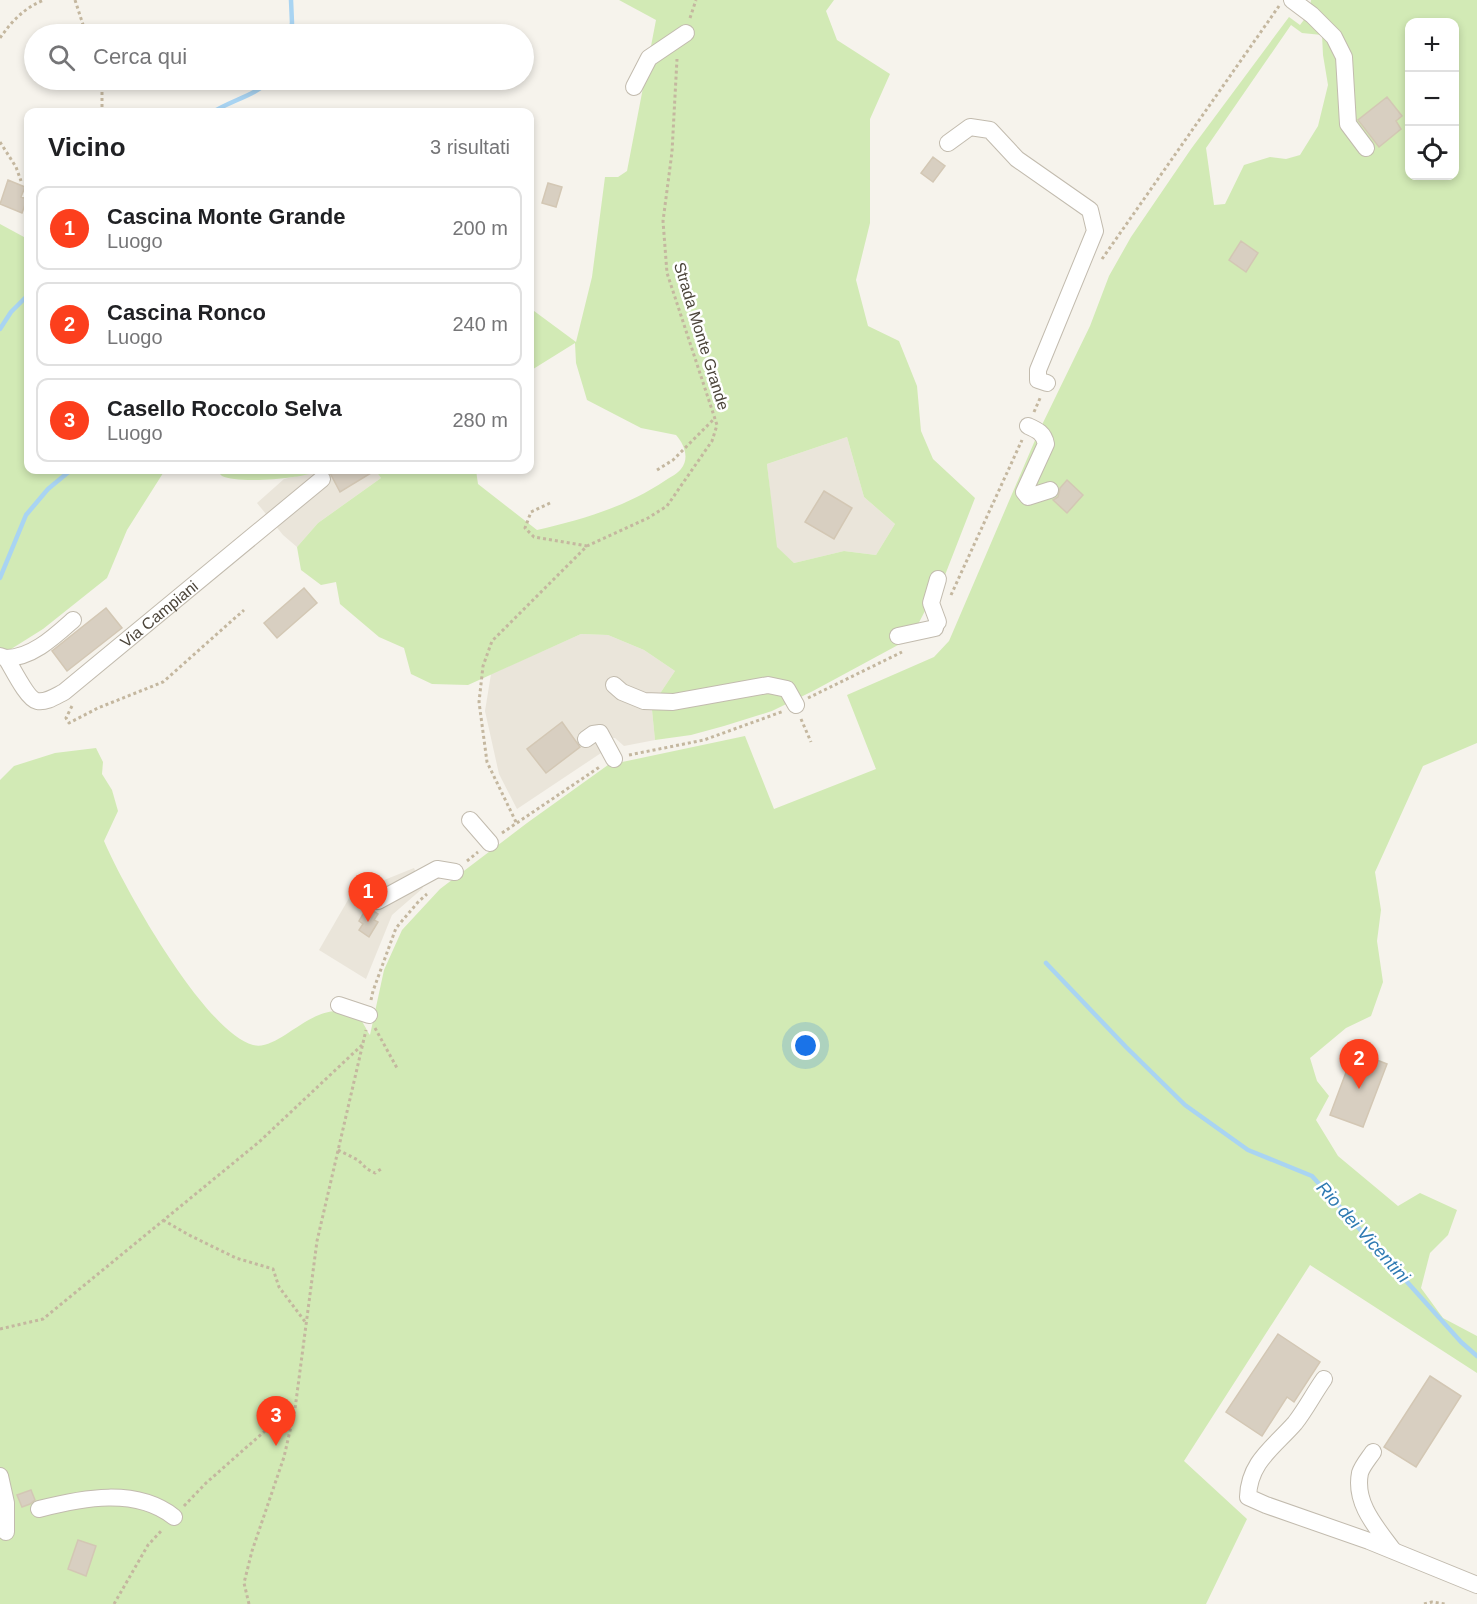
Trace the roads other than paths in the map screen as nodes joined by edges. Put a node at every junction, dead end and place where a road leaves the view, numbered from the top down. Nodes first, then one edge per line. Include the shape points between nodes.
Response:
1 (1292, 0) edge
2 (686, 33) road end
3 (634, 87) dead end
4 (948, 143) dead end
5 (1365, 148) dead end
6 (1047, 383) dead end
7 (1028, 426) dead end
8 (322, 479) dead end
9 (1050, 490) dead end
10 (938, 579) dead end
11 (73, 620) dead end
12 (897, 636) dead end
13 (3, 657) edge
14 (614, 685) dead end
15 (796, 705) road end
16 (586, 739) dead end
17 (614, 759) dead end
18 (470, 820) dead end
19 (490, 843) dead end
20 (455, 872) dead end
21 (378, 901) dead end
22 (339, 1005) dead end
23 (369, 1015) road end
24 (1324, 1379) dead end
25 (1373, 1452) dead end
26 (0, 1476) edge
27 (39, 1509) dead end
28 (174, 1517) road end
29 (6, 1532) dead end
30 (1394, 1551) junction
31 (1477, 1585) edge

1 - 5 street via 1334,37 1344,57 1348,124
2 - 3 street via 649,58
4 - 6 street via 970,128 990,130 1017,159 1090,210 1095,231 1038,370 1038,380
7 - 9 street via 1039,431 1046,444 1024,492 1028,497
8 - 13 street, Via Campiani via 64,692 39,702 30,699
10 - 12 street via 931,603 937,625
11 - 13 street via 28,653 17,658
14 - 15 street via 644,701 673,702 768,685 788,689
16 - 17 street via 600,733
18 - 19 street
20 - 21 street via 437,868
22 - 23 street
24 - 30 street via 1296,1421 1256,1465 1248,1497
25 - 30 street via 1360,1471 1360,1498 1371,1521
26 - 29 street via 6,1503
27 - 28 street via 94,1497 130,1499 158,1505
30 - 31 street

